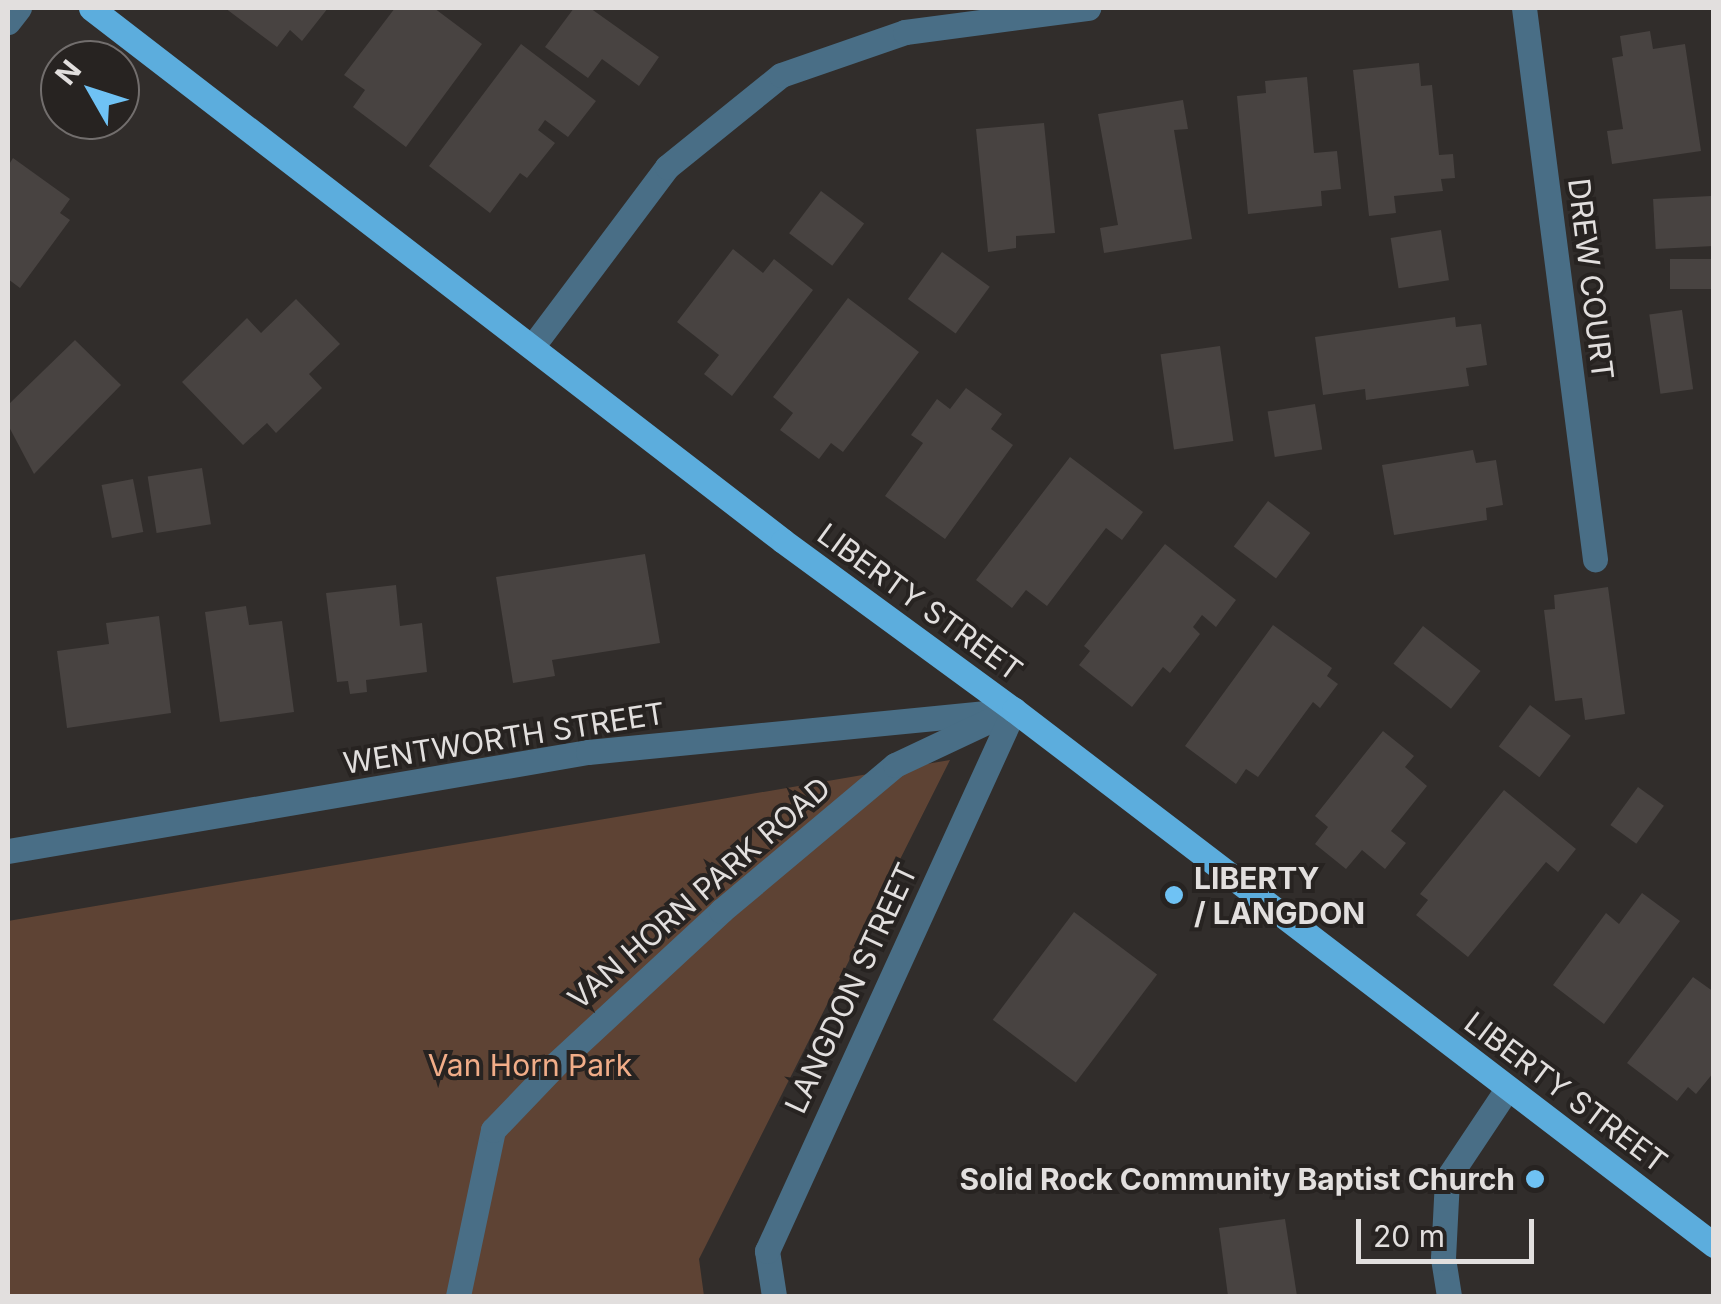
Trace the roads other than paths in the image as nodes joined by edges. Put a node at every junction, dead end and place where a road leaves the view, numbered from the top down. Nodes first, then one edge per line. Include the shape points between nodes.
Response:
1 (19, 8) edge
2 (91, 8) edge
3 (1088, 8) edge
4 (1524, 8) edge
5 (8, 22) edge
6 (532, 347) junction
7 (1594, 559) dead end
8 (1014, 710) junction
9 (8, 850) edge
10 (1508, 1090) junction
11 (1714, 1245) edge
12 (458, 1296) edge
13 (774, 1296) edge
14 (1449, 1296) edge

1 - 5 street
2 - 6 main road, LIBERTY STREET
3 - 6 street via 905,32 781,75 667,167
4 - 7 street, DREW COURT
6 - 8 main road, LIBERTY STREET
8 - 9 street, WENTWORTH STREET via 588,752
8 - 10 main road, LIBERTY STREET
8 - 12 street, VAN HORN PARK ROAD via 895,765 722,910 556,1063 494,1130
8 - 13 street, LANGDON STREET via 767,1250
10 - 11 main road, LIBERTY STREET
10 - 14 street via 1447,1180 1443,1258

